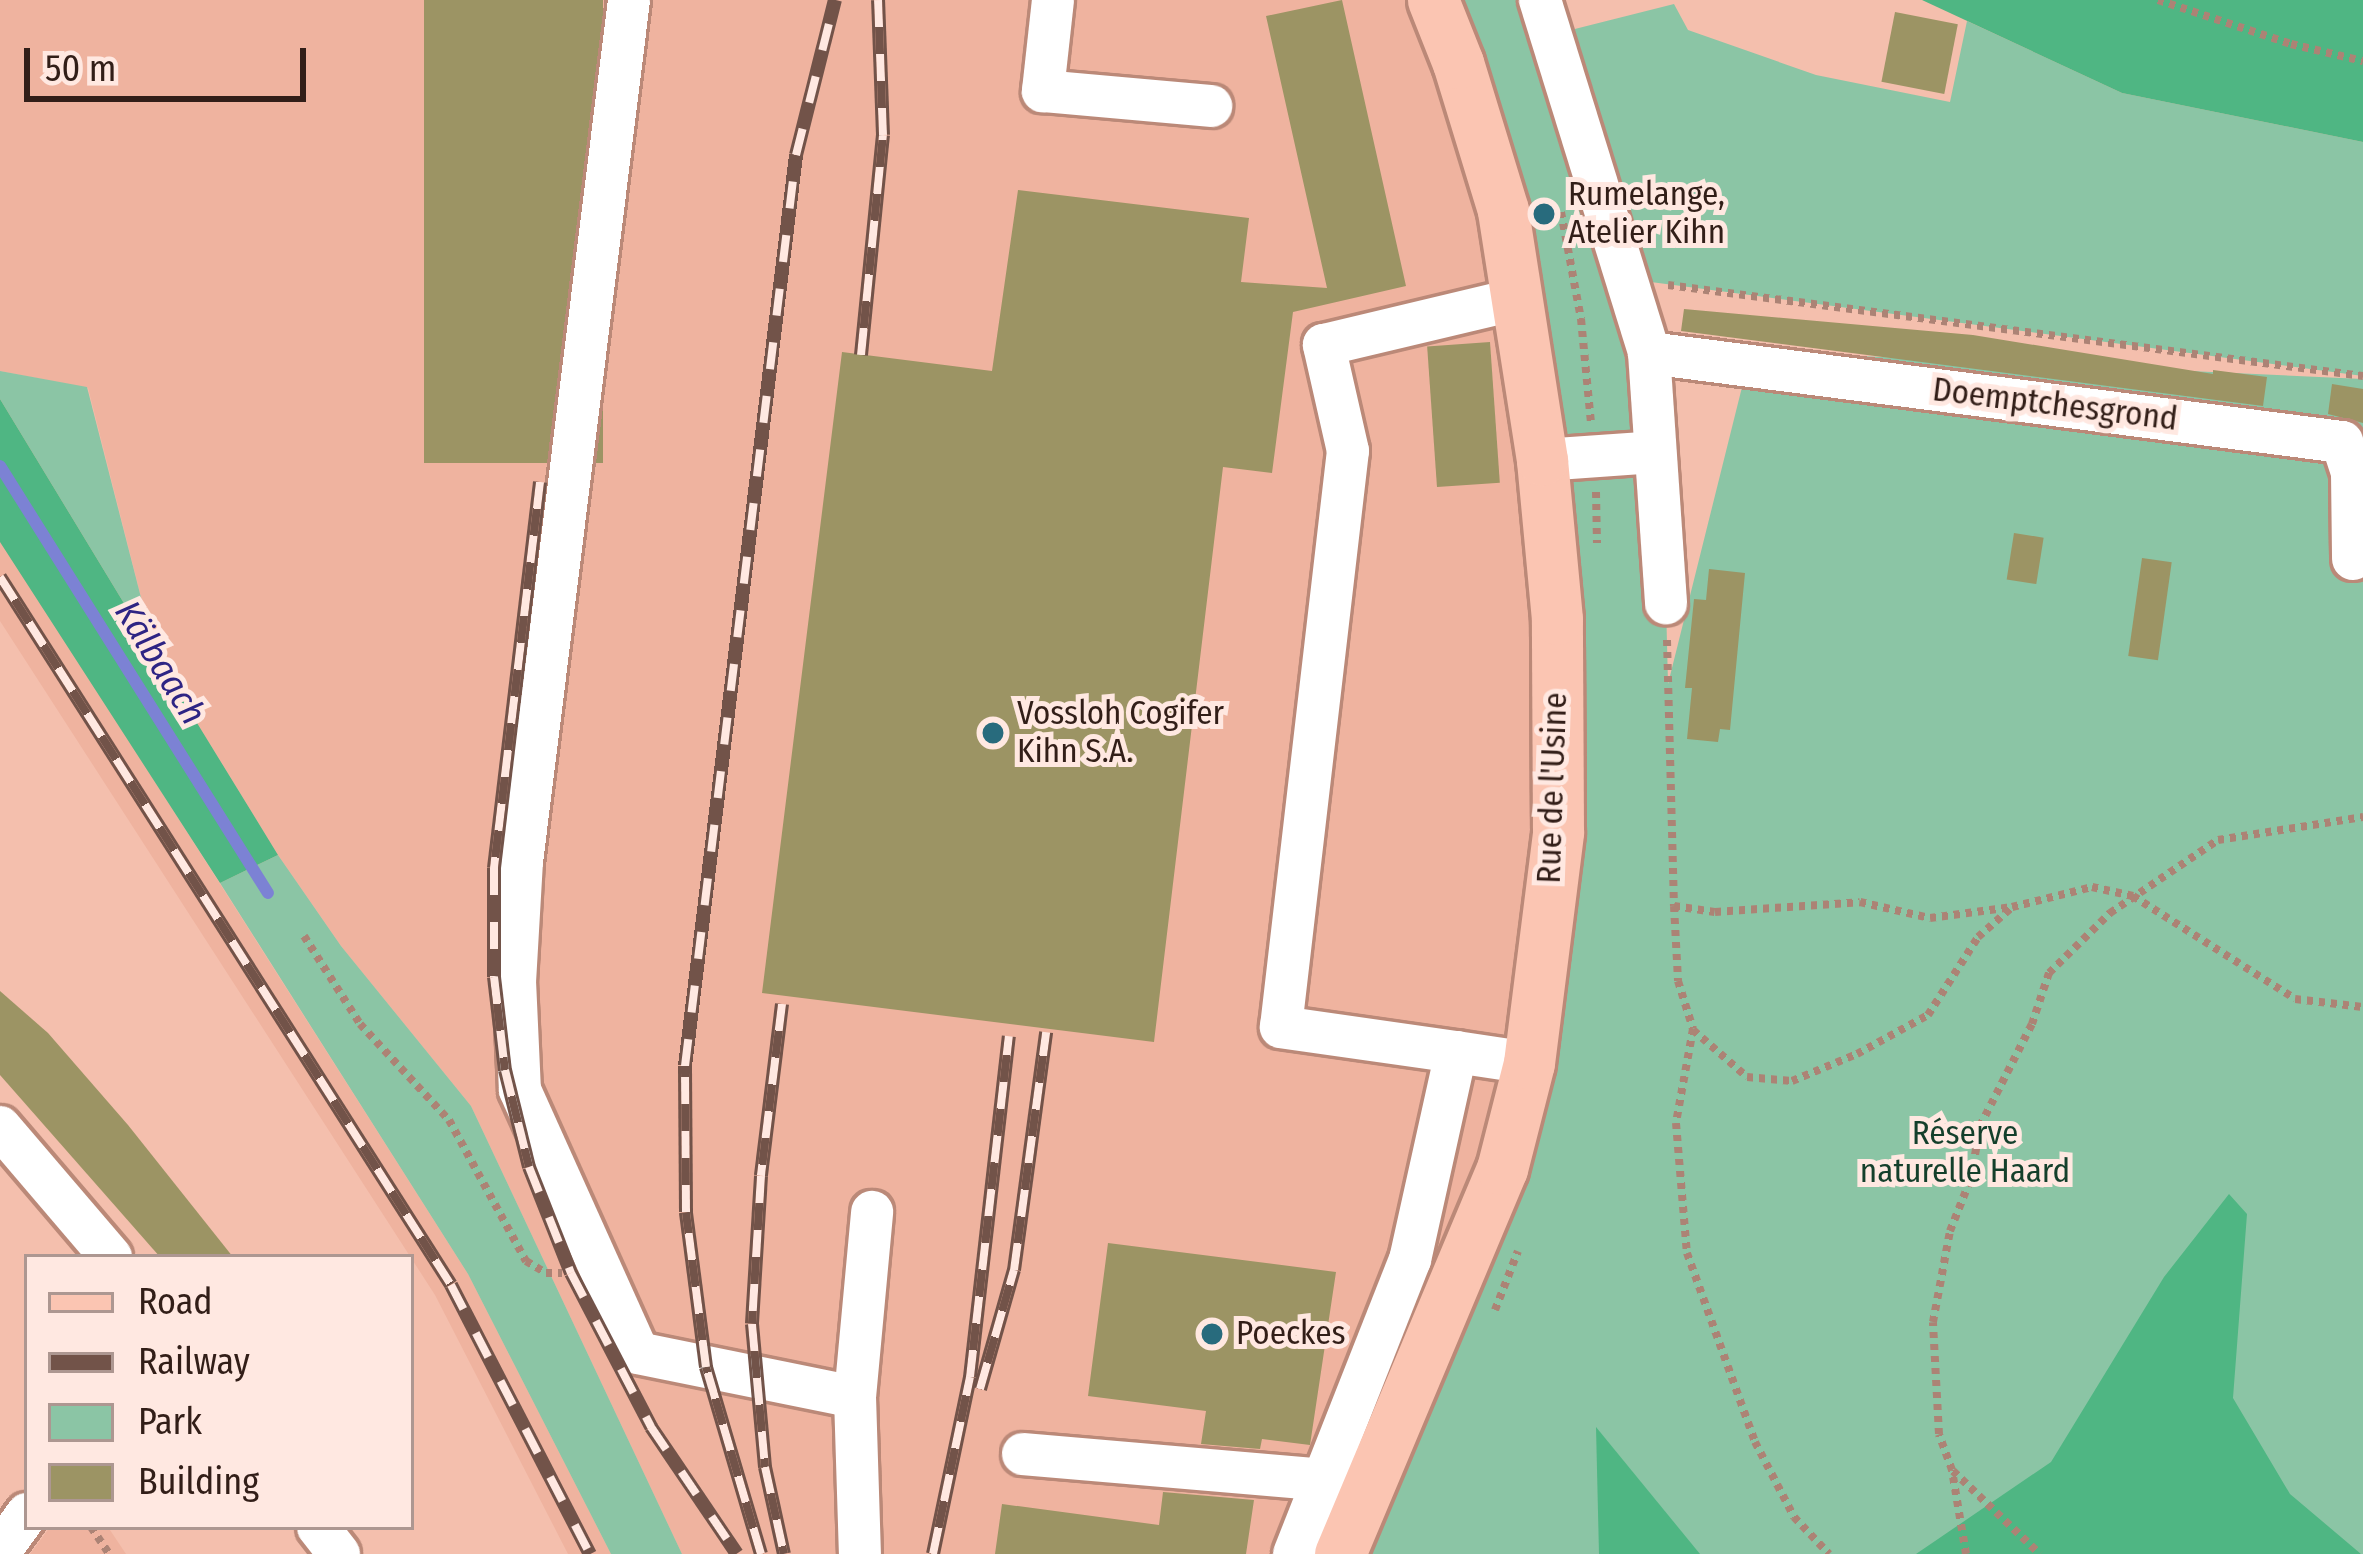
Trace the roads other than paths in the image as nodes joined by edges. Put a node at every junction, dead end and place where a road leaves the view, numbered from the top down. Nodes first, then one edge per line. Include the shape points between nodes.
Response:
1 (629, 0) edge
2 (1053, 0) edge
3 (1433, 0) edge
4 (1540, 0) edge
5 (1211, 106) dead end
6 (1517, 299) junction
7 (1649, 353) junction
8 (1655, 452) junction
9 (1542, 460) junction
10 (2353, 559) dead end
11 (1666, 603) road end
12 (1456, 1052) junction
13 (1529, 1063) junction
14 (0, 1127) edge
15 (872, 1212) dead end
16 (108, 1254) edge
17 (855, 1396) junction
18 (1023, 1454) dead end
19 (1324, 1480) junction
20 (24, 1518) edge
21 (0, 1551) edge
22 (860, 1554) edge
23 (1294, 1554) edge
24 (1340, 1554) edge

1 - 17 street via 521,861 520,1090 638,1353
2 - 5 street via 1043,91
3 - 6 main road, Rue de l'Usine via 1503,210
4 - 7 street
6 - 9 main road, Rue de l'Usine
6 - 12 street via 1324,345 1348,452 1281,1027
7 - 8 street
7 - 10 street, Doemptchesgrond via 2342,442 2352,472
8 - 9 street
8 - 11 street
9 - 13 main road, Rue de l'Usine via 1557,620 1558,832
12 - 13 street
12 - 19 street via 1410,1260
13 - 24 main road, Rue de l'Usine via 1502,1169
14 - 16 street
15 - 17 street
17 - 22 street
18 - 19 street
19 - 23 street
20 - 21 street

